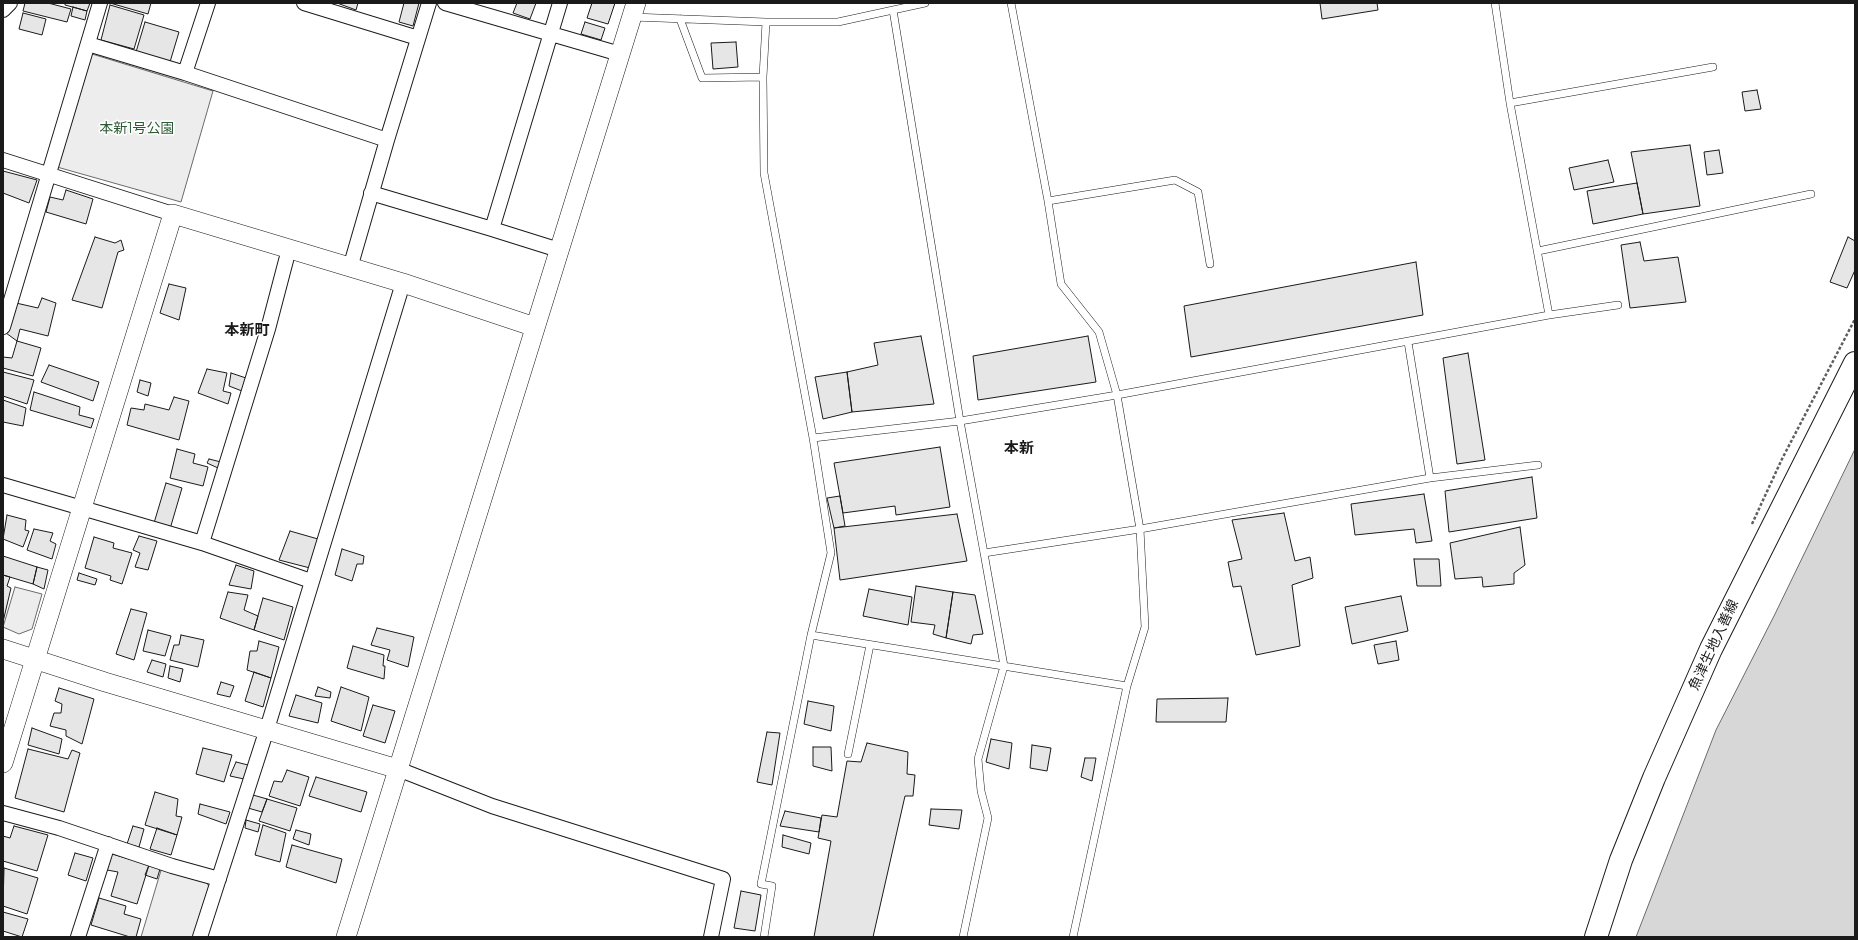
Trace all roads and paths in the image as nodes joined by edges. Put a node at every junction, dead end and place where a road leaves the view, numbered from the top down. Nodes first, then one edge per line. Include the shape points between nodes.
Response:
1 (10, 3) edge
2 (100, 3) edge
3 (208, 3) edge
4 (304, 3) edge
5 (429, 3) edge
6 (444, 3) edge
7 (560, 3) edge
8 (924, 3) edge
9 (1011, 3) edge
10 (1495, 3) edge
11 (3, 10) edge
12 (634, 10) edge
13 (893, 10) junction
14 (680, 19) junction
15 (766, 22) junction
16 (551, 34) junction
17 (418, 38) junction
18 (88, 44) junction
19 (620, 54) junction
20 (1713, 67) dead end
21 (185, 73) junction
22 (762, 77) junction
23 (1510, 103) junction
24 (387, 140) junction
25 (3, 160) edge
26 (49, 174) junction
27 (371, 193) junction
28 (1812, 194) dead end
29 (1048, 201) junction
30 (173, 214) junction
31 (492, 229) junction
32 (290, 249) junction
33 (559, 250) junction
34 (1538, 250) junction
35 (1210, 264) dead end
36 (350, 268) junction
37 (403, 283) junction
38 (1618, 305) dead end
39 (1549, 315) junction
40 (3, 327) edge
41 (535, 327) junction
42 (1408, 342) junction
43 (1855, 363) edge
44 (1117, 395) junction
45 (960, 421) junction
46 (813, 438) junction
47 (1538, 465) dead end
48 (1430, 478) junction
49 (3, 485) edge
50 (83, 508) junction
51 (1140, 529) junction
52 (202, 543) junction
53 (984, 553) junction
54 (311, 581) junction
55 (811, 635) junction
56 (870, 645) junction
57 (3, 649) edge
58 (36, 659) junction
59 (1004, 666) junction
60 (1127, 686) junction
61 (267, 729) junction
62 (848, 754) dead end
63 (3, 763) edge
64 (398, 769) junction
65 (3, 813) edge
66 (108, 844) junction
67 (219, 879) junction
68 (78, 937) edge
69 (200, 937) edge
70 (346, 937) edge
71 (711, 937) edge
72 (764, 937) edge
73 (963, 937) edge
74 (1073, 937) edge
75 (1596, 937) edge

1 - 11 street
2 - 18 street
3 - 21 street
4 - 17 street
5 - 17 street
6 - 16 street
7 - 16 street
8 - 13 lane
9 - 29 lane
10 - 23 lane
12 - 14 lane
12 - 19 street
13 - 15 lane via 838,22
13 - 45 lane
14 - 15 lane
14 - 22 lane via 702,78
15 - 22 lane
16 - 19 street
16 - 31 street
17 - 24 street
18 - 21 street
18 - 26 street
19 - 33 street
20 - 23 lane
21 - 24 street
22 - 46 lane via 764,173
23 - 34 lane
24 - 27 street
25 - 26 street
26 - 30 street
26 - 40 street
27 - 31 street
27 - 36 street
28 - 34 lane
29 - 35 lane via 1175,180 1198,192
29 - 44 lane via 1061,284 1099,332
30 - 32 street
30 - 50 street
31 - 33 street
32 - 36 street
32 - 52 street
33 - 41 street
34 - 39 lane
36 - 37 street
37 - 41 street
37 - 54 street
38 - 39 lane
39 - 42 lane
41 - 64 street
42 - 44 lane
42 - 48 lane
43 - 75 main road, 魚津生地入善線 via 1711,649 1621,860
44 - 45 lane
44 - 51 lane
45 - 46 lane
45 - 53 lane
46 - 55 lane via 831,553
47 - 48 lane
48 - 51 lane
49 - 50 street
50 - 52 street
50 - 58 street
51 - 53 lane
51 - 60 lane via 1145,627
52 - 54 street
53 - 59 lane
54 - 61 street
55 - 56 lane
55 - 72 lane via 761,884 772,886
56 - 59 lane
56 - 62 lane
57 - 58 street
58 - 61 street via 105,682
58 - 63 street
59 - 60 lane
59 - 73 lane via 978,759 981,790 988,818
60 - 74 lane
61 - 64 street
61 - 67 street
64 - 70 street
64 - 71 street via 492,806 723,879
65 - 66 street
66 - 67 street
66 - 68 street
67 - 69 street

